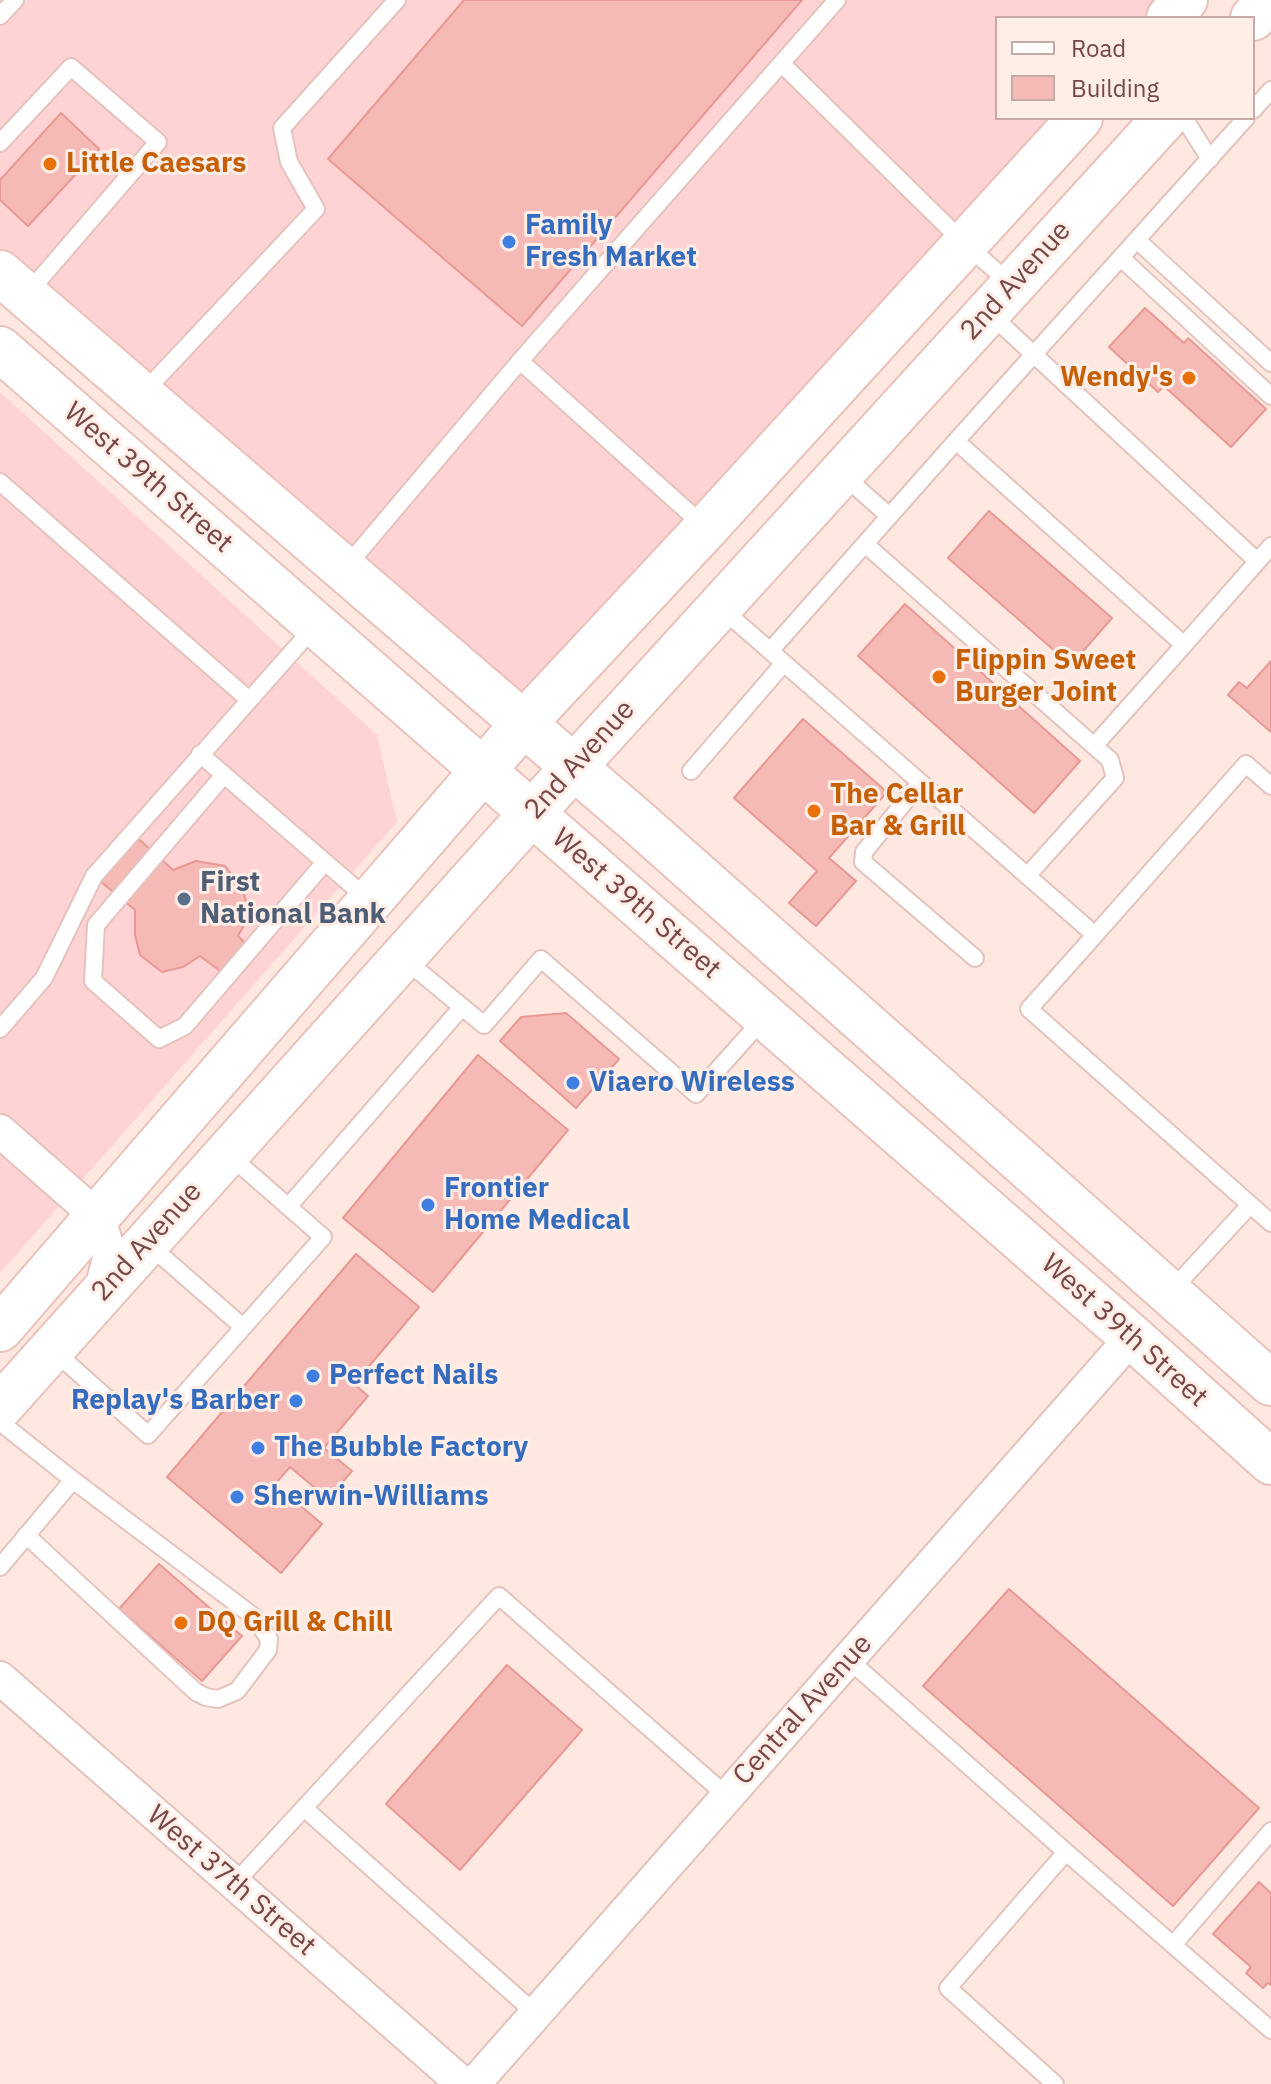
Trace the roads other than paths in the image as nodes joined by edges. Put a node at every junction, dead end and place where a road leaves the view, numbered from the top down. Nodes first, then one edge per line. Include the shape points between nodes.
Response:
1 (15, 0) edge
2 (397, 0) edge
3 (837, 0) edge
4 (1185, 0) edge
5 (1269, 0) edge
6 (0, 16) edge
7 (1171, 16) edge
8 (1255, 16) edge
9 (782, 64) junction
10 (1271, 90) edge
11 (1255, 108) edge
12 (1078, 120) edge
13 (1163, 120) edge
14 (1185, 120) edge
15 (1244, 120) edge
16 (0, 143) edge
17 (1210, 159) junction
18 (1137, 240) junction
19 (965, 244) junction
20 (1121, 258) junction
21 (13, 284) edge
22 (1000, 298) junction
23 (0, 349) edge
24 (1034, 355) junction
25 (520, 361) junction
26 (1271, 363) edge
27 (142, 394) junction
28 (1271, 396) edge
29 (956, 441) junction
30 (842, 474) junction
31 (0, 482) edge
32 (889, 516) junction
33 (706, 528) junction
34 (865, 544) junction
35 (1271, 546) edge
36 (1257, 561) junction
37 (345, 569) junction
38 (720, 608) junction
39 (316, 625) junction
40 (1184, 645) junction
41 (770, 651) junction
42 (784, 663) junction
43 (248, 699) junction
44 (524, 723) junction
45 (1094, 746) junction
46 (200, 754) junction
47 (574, 767) junction
48 (483, 770) junction
49 (691, 771) dead end
50 (224, 775) junction
51 (920, 783) junction
52 (1271, 786) edge
53 (532, 813) junction
54 (325, 862) junction
55 (1027, 876) junction
56 (370, 901) junction
57 (1095, 935) junction
58 (403, 957) junction
59 (975, 958) dead end
60 (462, 1007) junction
61 (765, 1017) junction
62 (0, 1029) edge
63 (0, 1131) edge
64 (227, 1153) junction
65 (1250, 1205) junction
66 (288, 1207) junction
67 (98, 1217) junction
68 (1271, 1223) edge
69 (147, 1242) junction
70 (1169, 1293) junction
71 (100, 1295) junction
72 (243, 1327) junction
73 (0, 1329) edge
74 (1132, 1337) junction
75 (52, 1349) junction
76 (1271, 1383) edge
77 (0, 1407) edge
78 (0, 1422) edge
79 (1271, 1462) edge
80 (73, 1480) junction
81 (26, 1535) junction
82 (0, 1567) edge
83 (848, 1659) junction
84 (4, 1691) edge
85 (727, 1796) junction
86 (304, 1808) junction
87 (1271, 1831) edge
88 (1066, 1852) junction
89 (234, 1884) junction
90 (1173, 1945) junction
91 (535, 2013) junction
92 (1271, 2030) edge
93 (463, 2084) edge
94 (474, 2084) edge
95 (1055, 2084) edge

1 - 6 lane
2 - 27 lane via 282,128 289,162 316,209
3 - 9 lane
4 - 7 main road
5 - 8 main road
9 - 19 lane
9 - 25 lane
10 - 11 lane
12 - 19 main road, 2nd Avenue
13 - 22 main road, 2nd Avenue
14 - 17 lane
15 - 17 lane
16 - 21 lane via 71,67 158,142
17 - 18 lane
18 - 20 lane
18 - 26 lane
19 - 22 lane
19 - 33 main road, 2nd Avenue
20 - 24 lane
20 - 28 lane
21 - 27 main road, West 39th Street
22 - 24 lane
22 - 30 main road, 2nd Avenue
23 - 39 main road, West 39th Street
24 - 29 lane
24 - 36 lane
25 - 33 lane
25 - 37 lane
27 - 37 main road, West 39th Street
29 - 32 lane
29 - 40 lane
30 - 32 lane
30 - 38 main road, 2nd Avenue
31 - 43 lane
32 - 34 lane
33 - 44 main road, 2nd Avenue
34 - 41 lane
34 - 45 lane
35 - 36 lane
36 - 40 lane
37 - 44 main road, West 39th Street
38 - 41 lane
38 - 47 main road, 2nd Avenue
39 - 43 lane
39 - 48 main road, West 39th Street
40 - 45 lane
41 - 42 lane
42 - 49 lane
42 - 51 lane
43 - 46 lane
44 - 47 main road, West 39th Street
44 - 48 main road, 2nd Avenue
45 - 55 lane via 1110,760 1115,778
46 - 50 lane
46 - 62 lane via 94,876 44,978
47 - 53 main road, 2nd Avenue
47 - 70 main road, West 39th Street
48 - 53 main road, West 39th Street
48 - 56 main road, 2nd Avenue
50 - 54 lane
50 - 54 lane via 96,925 93,981 159,1039 185,1026
51 - 55 lane
51 - 59 lane via 864,852 863,862
52 - 57 lane via 1246,764
53 - 58 main road, 2nd Avenue
53 - 61 main road, West 39th Street
54 - 56 lane
55 - 57 lane
56 - 67 main road, 2nd Avenue
57 - 65 lane via 1029,1009
58 - 60 lane
58 - 64 main road, 2nd Avenue
60 - 61 lane via 484,1025 541,959 696,1094
60 - 66 lane
61 - 74 main road, West 39th Street
63 - 67 street
64 - 66 lane
64 - 69 main road, 2nd Avenue
65 - 68 lane
65 - 70 lane
66 - 72 lane via 323,1237
67 - 71 street via 110,1254
67 - 73 main road, 2nd Avenue
69 - 71 main road, 2nd Avenue
69 - 72 lane
70 - 76 main road, West 39th Street
71 - 75 main road, 2nd Avenue
72 - 75 lane via 148,1435
74 - 79 main road, West 39th Street
74 - 83 street, Central Avenue
75 - 77 main road, 2nd Avenue
78 - 80 lane
80 - 81 lane
80 - 81 lane via 263,1628 268,1650 237,1691 218,1699 196,1692
81 - 82 lane
83 - 85 street, Central Avenue
83 - 88 lane
84 - 89 street, West 37th Street
85 - 86 lane via 499,1596
85 - 91 street, Central Avenue
86 - 89 lane
86 - 91 lane
87 - 90 lane
88 - 90 lane
88 - 95 lane via 948,1988
89 - 93 street, West 37th Street
90 - 92 lane
91 - 94 street, Central Avenue

